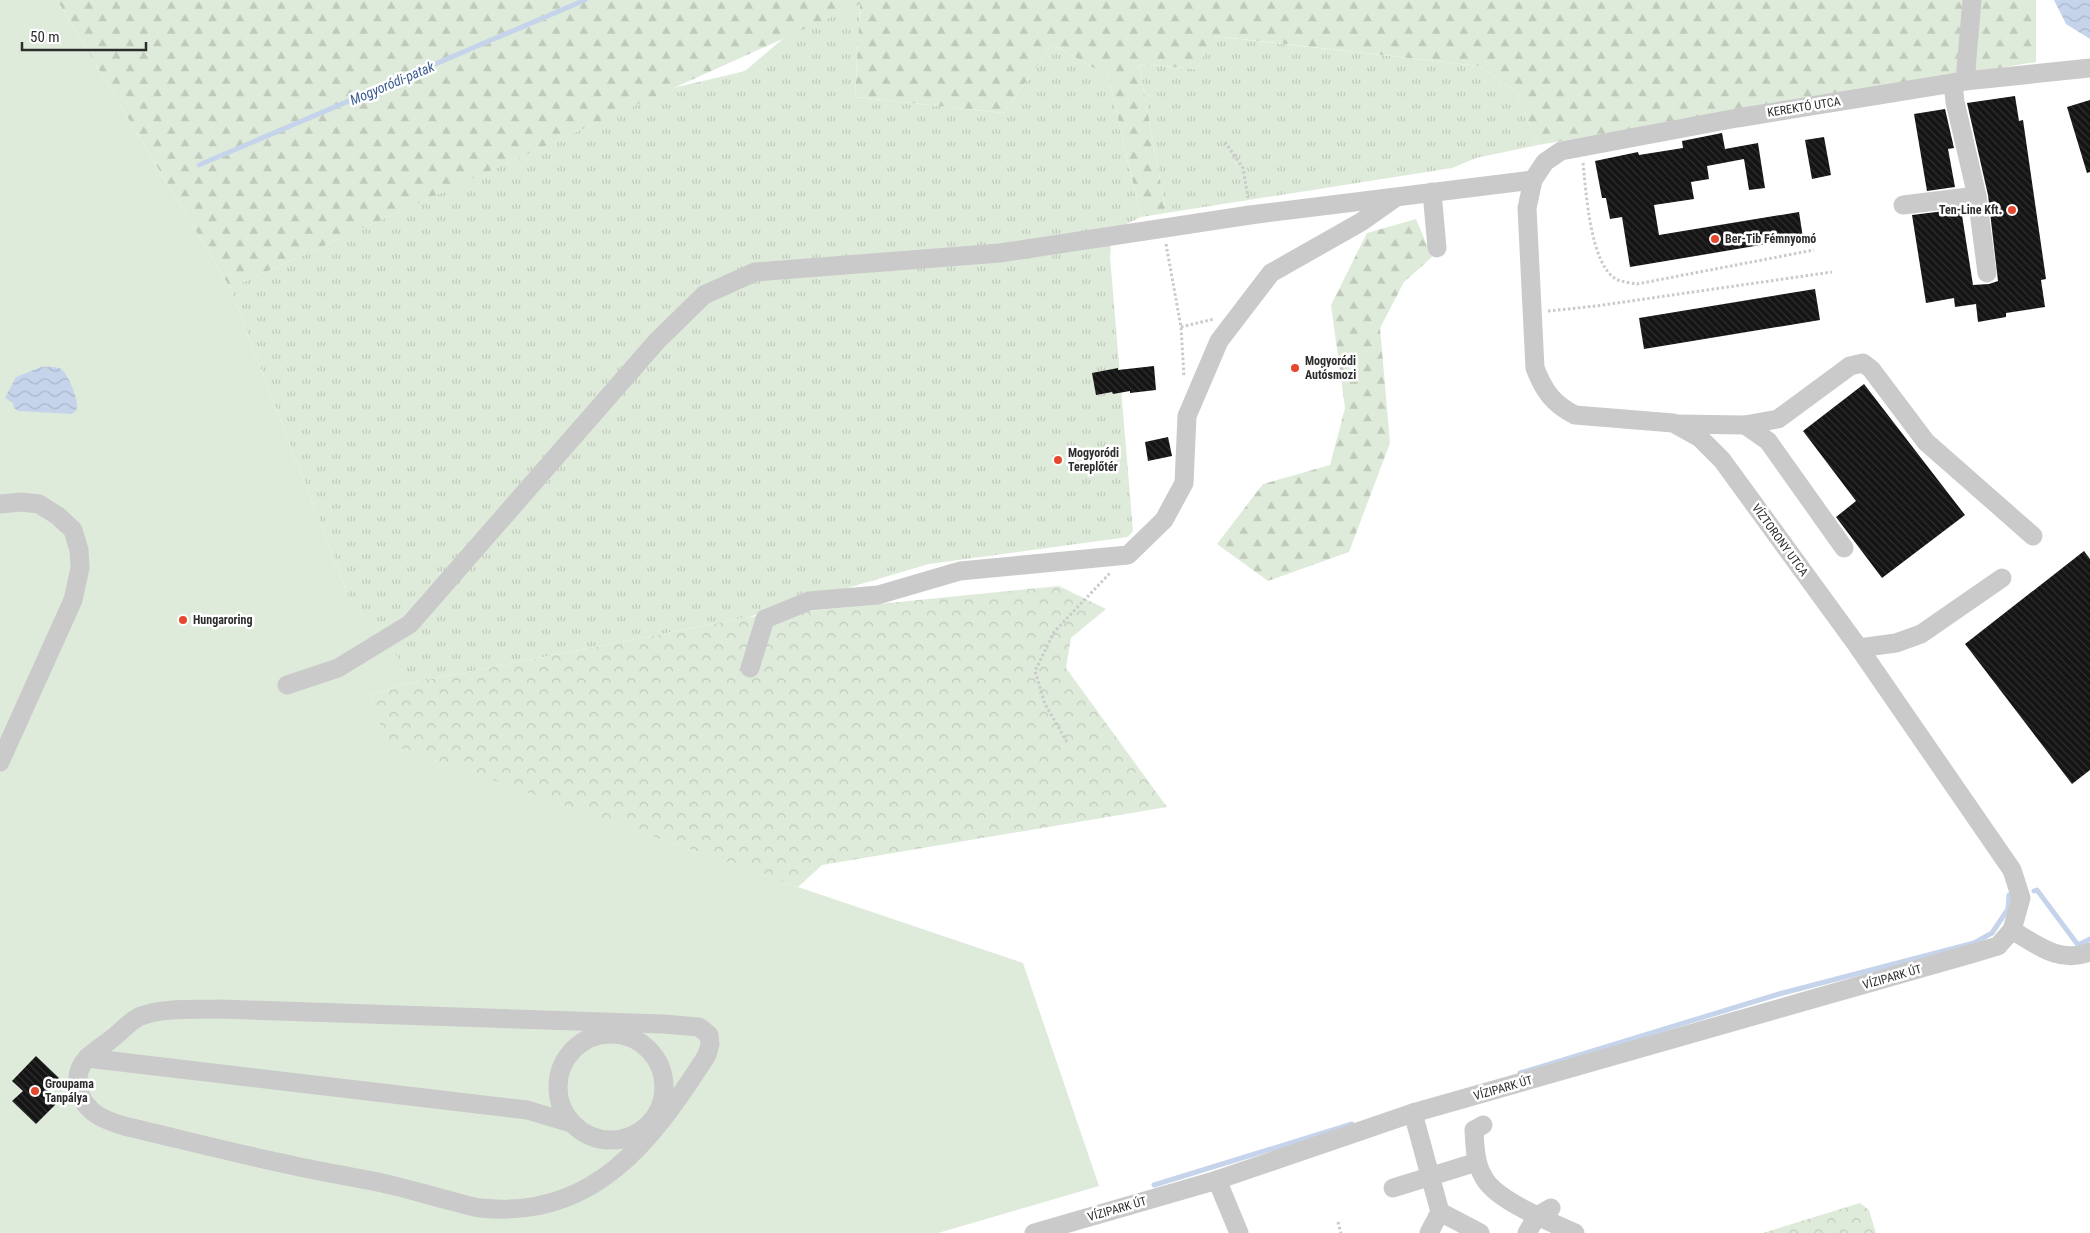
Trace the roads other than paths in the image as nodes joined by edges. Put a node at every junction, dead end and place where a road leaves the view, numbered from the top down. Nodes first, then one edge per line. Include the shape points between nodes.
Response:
1 (1972, 0) edge
2 (2090, 68) edge
3 (1959, 82) junction
4 (1533, 180) junction
5 (1432, 192) junction
6 (1398, 196) junction
7 (1977, 196) junction
8 (1903, 206) dead end
9 (1437, 248) dead end
10 (1987, 273) dead end
11 (1673, 423) junction
12 (1745, 425) junction
13 (0, 504) edge
14 (2033, 536) dead end
15 (1844, 548) dead end
16 (2002, 578) dead end
17 (1859, 648) junction
18 (750, 668) dead end
19 (287, 686) dead end
20 (0, 762) edge
21 (2012, 930) junction
22 (2090, 952) edge
23 (87, 1058) junction
24 (1413, 1113) junction
25 (572, 1123) junction
26 (1483, 1125) dead end
27 (1477, 1162) junction
28 (1431, 1176) junction
29 (1217, 1180) junction
30 (1393, 1188) dead end
31 (1440, 1212) junction
32 (1544, 1212) junction
33 (1034, 1233) edge
34 (1238, 1233) edge
35 (1429, 1233) edge
36 (1480, 1233) edge
37 (1527, 1233) edge
38 (1575, 1233) edge

1 - 3 street
2 - 3 street, KEREKTÓ UTCA
3 - 4 street, KEREKTÓ UTCA via 1561,151 1545,162
3 - 7 street via 1955,102
4 - 5 street
4 - 11 street, VÍZTORONY UTCA via 1527,208 1535,368 1542,385 1551,399 1575,415
5 - 6 street
5 - 9 street
6 - 18 street via 1361,222 1271,273 1219,341 1187,416 1184,483 1164,520 1128,555 960,571 878,595 809,601 765,619
6 - 19 street via 1000,253 755,272 704,295 657,341 410,624 338,668
7 - 8 street
7 - 10 street
11 - 12 street
11 - 17 street, VÍZTORONY UTCA via 1700,438 1722,460
12 - 14 street via 1778,419 1850,366 1863,363 1871,369 1926,442
12 - 15 street via 1768,441
13 - 20 street via 39,504 58,516 72,530 79,550 80,568 73,600
16 - 17 street via 1921,634 1896,643
17 - 21 street, VÍZTORONY UTCA via 2012,870 2021,898
21 - 22 street via 2048,953 2079,956
21 - 24 street, VÍZIPARK ÚT via 1998,946
23 - 23 street via 139,1016 159,1011 221,1009 663,1024 699,1027 709,1035 710,1044 707,1056 660,1123 617,1168 569,1198 515,1209 480,1208 107,1120 95,1114 79,1093 79,1069
23 - 25 street via 527,1110
24 - 28 street
24 - 29 street, VÍZIPARK ÚT
25 - 25 street via 585,1134 601,1140 635,1135 649,1124 659,1110 664,1093 663,1076 645,1046 613,1034 595,1037 573,1051 560,1074 558,1091 562,1108
26 - 27 street via 1474,1130
27 - 28 street
27 - 32 street via 1483,1178 1491,1187
28 - 30 street
28 - 31 street
29 - 33 street, VÍZIPARK ÚT
29 - 34 street
31 - 35 street
31 - 36 street
32 - 37 street
32 - 38 street

